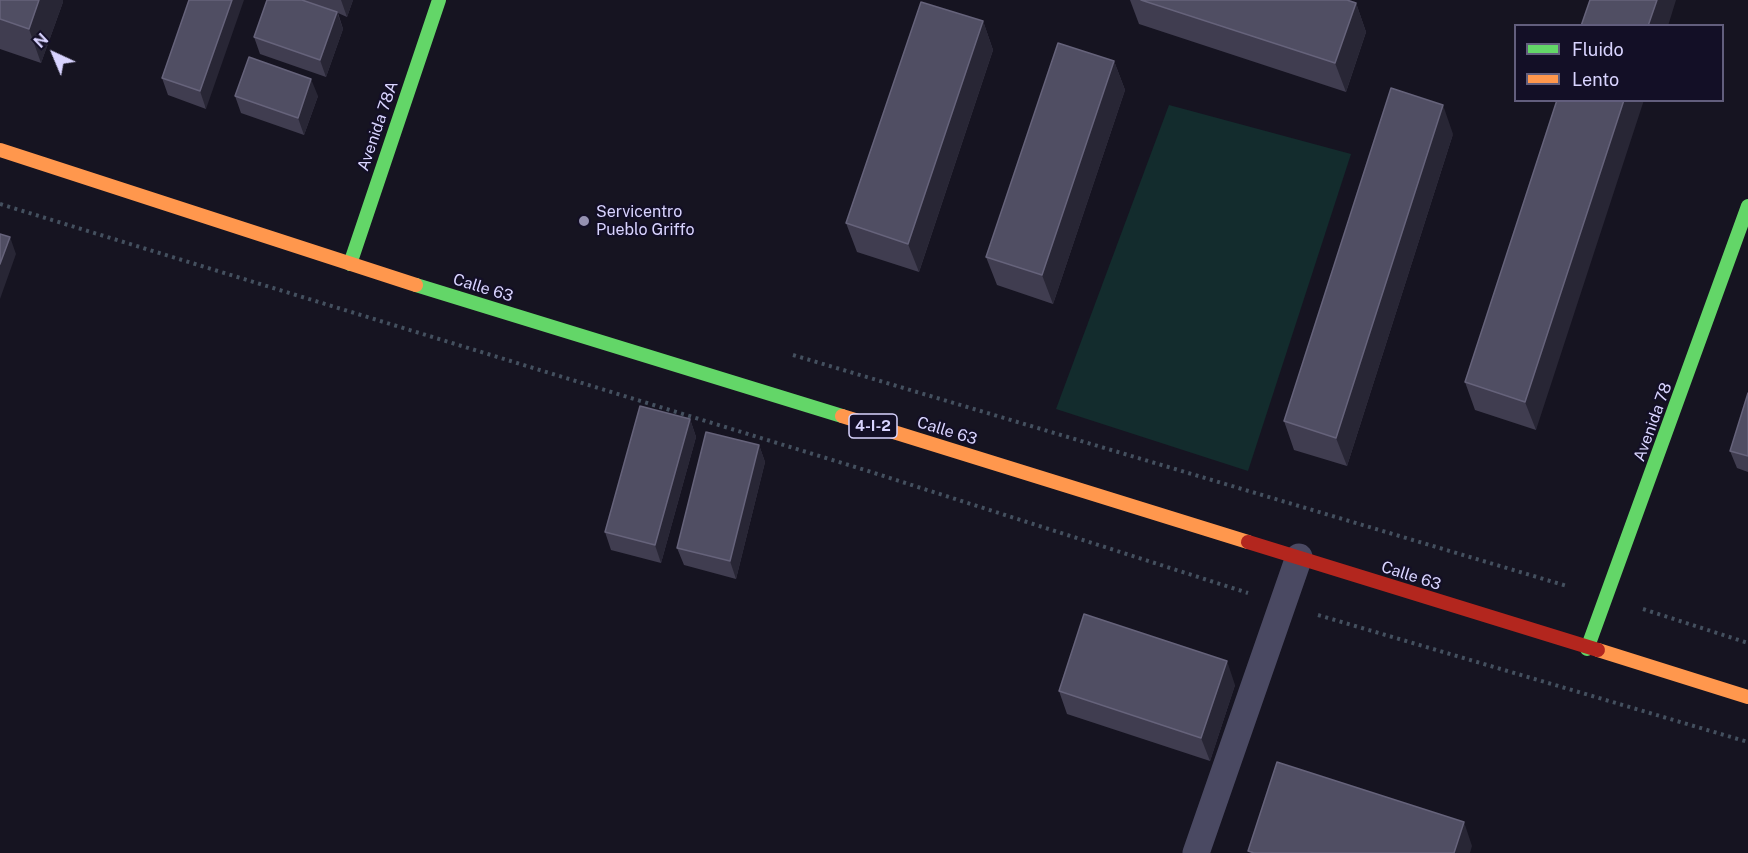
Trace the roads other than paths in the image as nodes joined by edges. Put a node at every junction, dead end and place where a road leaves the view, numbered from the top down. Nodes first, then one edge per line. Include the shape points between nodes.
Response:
1 (439, 0) edge
2 (0, 150) edge
3 (1748, 206) edge
4 (350, 264) junction
5 (1299, 558) junction
6 (1587, 649) junction
7 (1748, 697) edge
8 (1196, 853) edge

1 - 4 main road, Avenida 78A
2 - 4 main road, Calle 63 / 4-I-2
3 - 6 main road, Avenida 78
4 - 5 main road, Calle 63 / 4-I-2
5 - 6 main road, Calle 63 / 4-I-2
5 - 8 lane
6 - 7 main road, Calle 63 / 4-I-2

